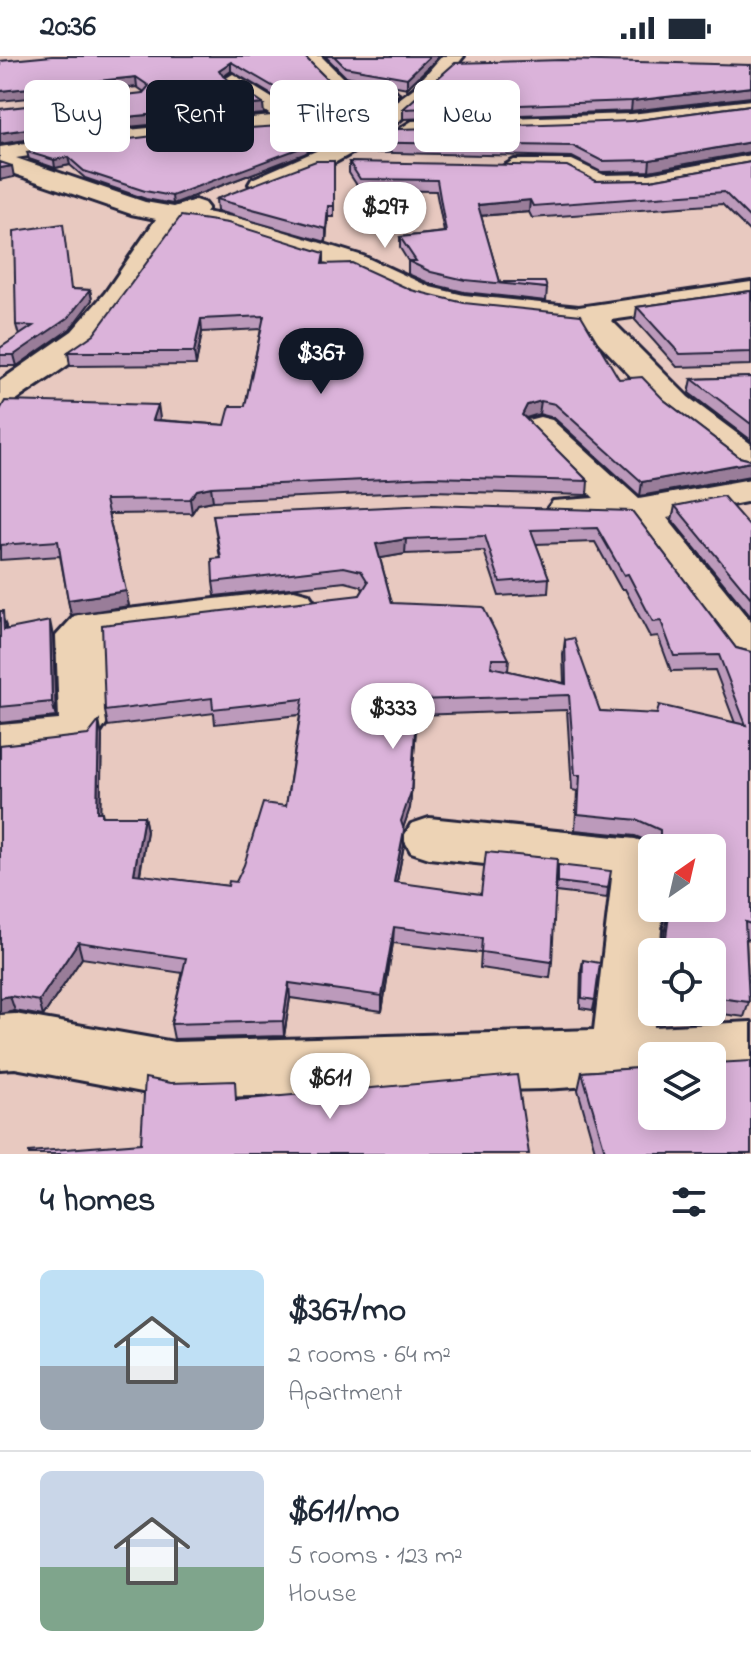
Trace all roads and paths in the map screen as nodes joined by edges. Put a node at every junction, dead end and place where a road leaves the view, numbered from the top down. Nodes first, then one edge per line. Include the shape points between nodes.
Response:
1 (310, 56) edge
2 (458, 60) edge
3 (412, 98) junction
4 (751, 106) edge
5 (398, 108) edge
6 (270, 123) edge
7 (398, 125) edge
8 (330, 152) edge
9 (0, 154) edge
10 (0, 161) edge
11 (313, 162) junction
12 (751, 162) edge
13 (359, 164) edge
14 (496, 167) edge
15 (43, 176) junction
16 (0, 185) edge
17 (173, 216) junction
18 (751, 291) edge
19 (582, 315) junction
20 (695, 380) edge
21 (653, 381) junction
22 (0, 396) edge
23 (540, 427) dead end
24 (751, 461) edge
25 (751, 490) edge
26 (537, 508) edge
27 (635, 511) junction
28 (330, 599) edge
29 (751, 651) edge
30 (0, 742) edge
31 (429, 838) dead end
32 (0, 1042) edge
33 (751, 1049) edge
34 (621, 1056) junction

1 - 3 street via 337,84
2 - 3 street
3 - 5 street
4 - 7 street via 631,121
6 - 9 street
8 - 11 street
10 - 15 street
11 - 13 street
11 - 17 street
12 - 14 street via 649,181 599,182 572,167
15 - 16 street
15 - 17 street
17 - 19 street via 234,225 353,262 421,294 464,304
17 - 22 street via 83,338
18 - 19 street
19 - 21 street via 591,317
20 - 21 street
21 - 24 street
23 - 27 street
25 - 27 street
26 - 27 street
27 - 29 street
28 - 30 street via 90,625 78,636 83,724 74,735
31 - 34 street via 635,860 639,871
32 - 34 street via 174,1070
33 - 34 street

